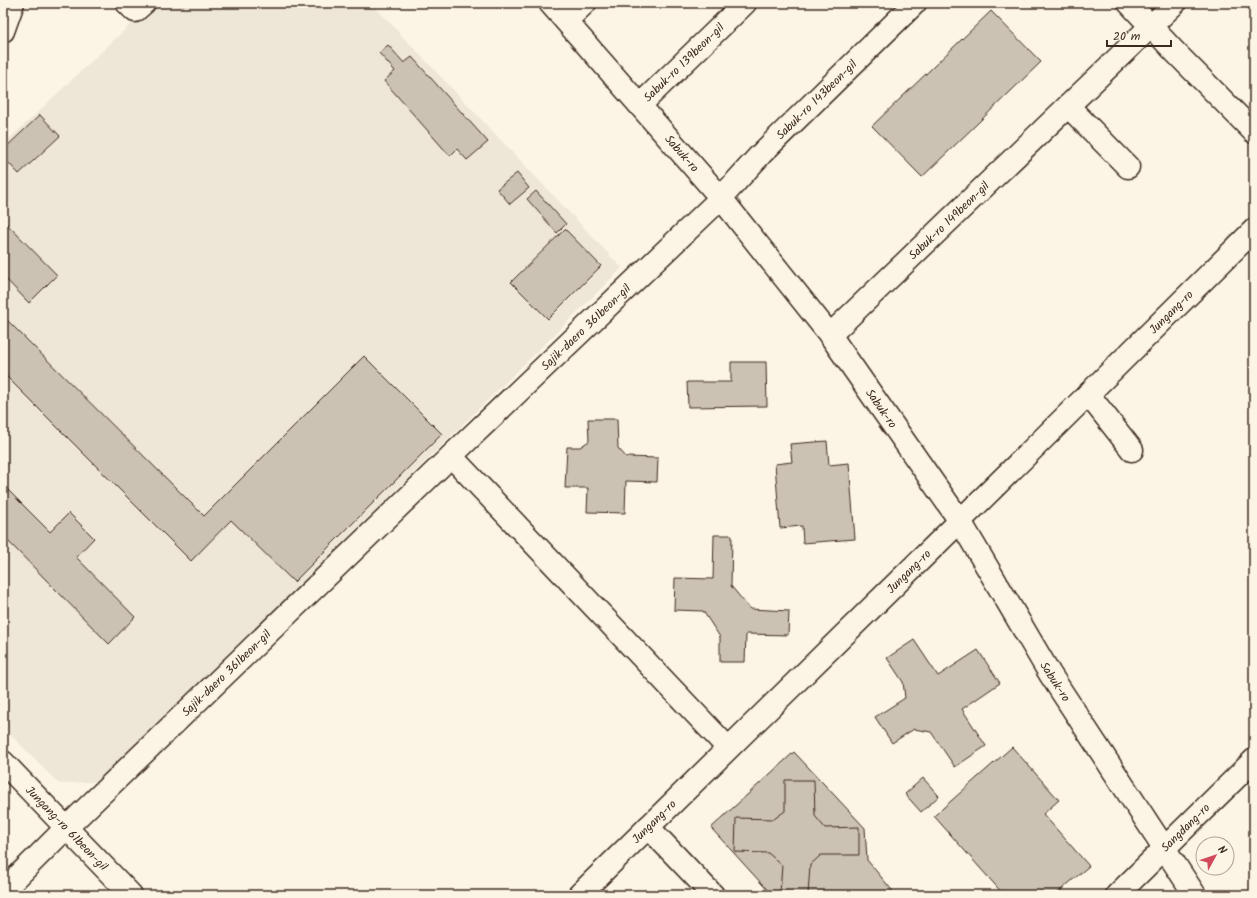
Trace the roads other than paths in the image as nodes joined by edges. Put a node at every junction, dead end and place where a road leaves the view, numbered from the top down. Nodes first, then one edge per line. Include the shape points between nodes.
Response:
1 (13, 3) edge
2 (127, 3) edge
3 (144, 3) edge
4 (550, 3) edge
5 (585, 3) edge
6 (745, 3) edge
7 (915, 3) edge
8 (1129, 3) edge
9 (1175, 3) edge
10 (566, 21) junction
11 (1151, 26) junction
12 (3, 30) edge
13 (640, 105) junction
14 (1068, 106) junction
15 (1254, 132) edge
16 (1128, 167) dead end
17 (721, 198) junction
18 (1254, 230) edge
19 (830, 335) junction
20 (1088, 394) junction
21 (1132, 450) dead end
22 (451, 456) junction
23 (960, 521) junction
24 (728, 748) junction
25 (1254, 761) edge
26 (3, 762) edge
27 (648, 827) junction
28 (66, 828) junction
29 (1164, 849) junction
30 (3, 891) edge
31 (131, 895) edge
32 (579, 895) edge
33 (713, 895) edge
34 (1116, 895) edge
35 (1195, 895) edge

1 - 12 street
2 - 3 street via 135,11
4 - 10 street, Sabuk-ro
5 - 10 street
6 - 13 street, Sabuk-ro 139beon-gil
7 - 17 street, Sabuk-ro 143beon-gil via 761,154
8 - 11 street
9 - 11 street, Sabuk-ro 149beon-gil
10 - 13 street, Sabuk-ro
11 - 14 street, Sabuk-ro 149beon-gil
11 - 15 street
13 - 17 street, Sabuk-ro
14 - 16 street
14 - 19 street, Sabuk-ro 149beon-gil
17 - 19 street, Sabuk-ro
17 - 22 street, Sajik-daero 361beon-gil
18 - 20 street, Jungang-ro
19 - 23 street, Sabuk-ro
20 - 21 street
20 - 23 street, Jungang-ro
22 - 24 street
22 - 28 street, Sajik-daero 361beon-gil
23 - 24 street, Jungang-ro
23 - 29 street, Sabuk-ro via 1050,674
24 - 27 street, Jungang-ro
25 - 29 street, Sangdang-ro
26 - 28 street, Jungang-ro 61beon-gil
27 - 32 street, Jungang-ro
27 - 33 street
28 - 30 street, Sajik-daero 361beon-gil
28 - 31 street, Jungang-ro 61beon-gil
29 - 34 street, Sangdang-ro
29 - 35 street, Sabuk-ro

